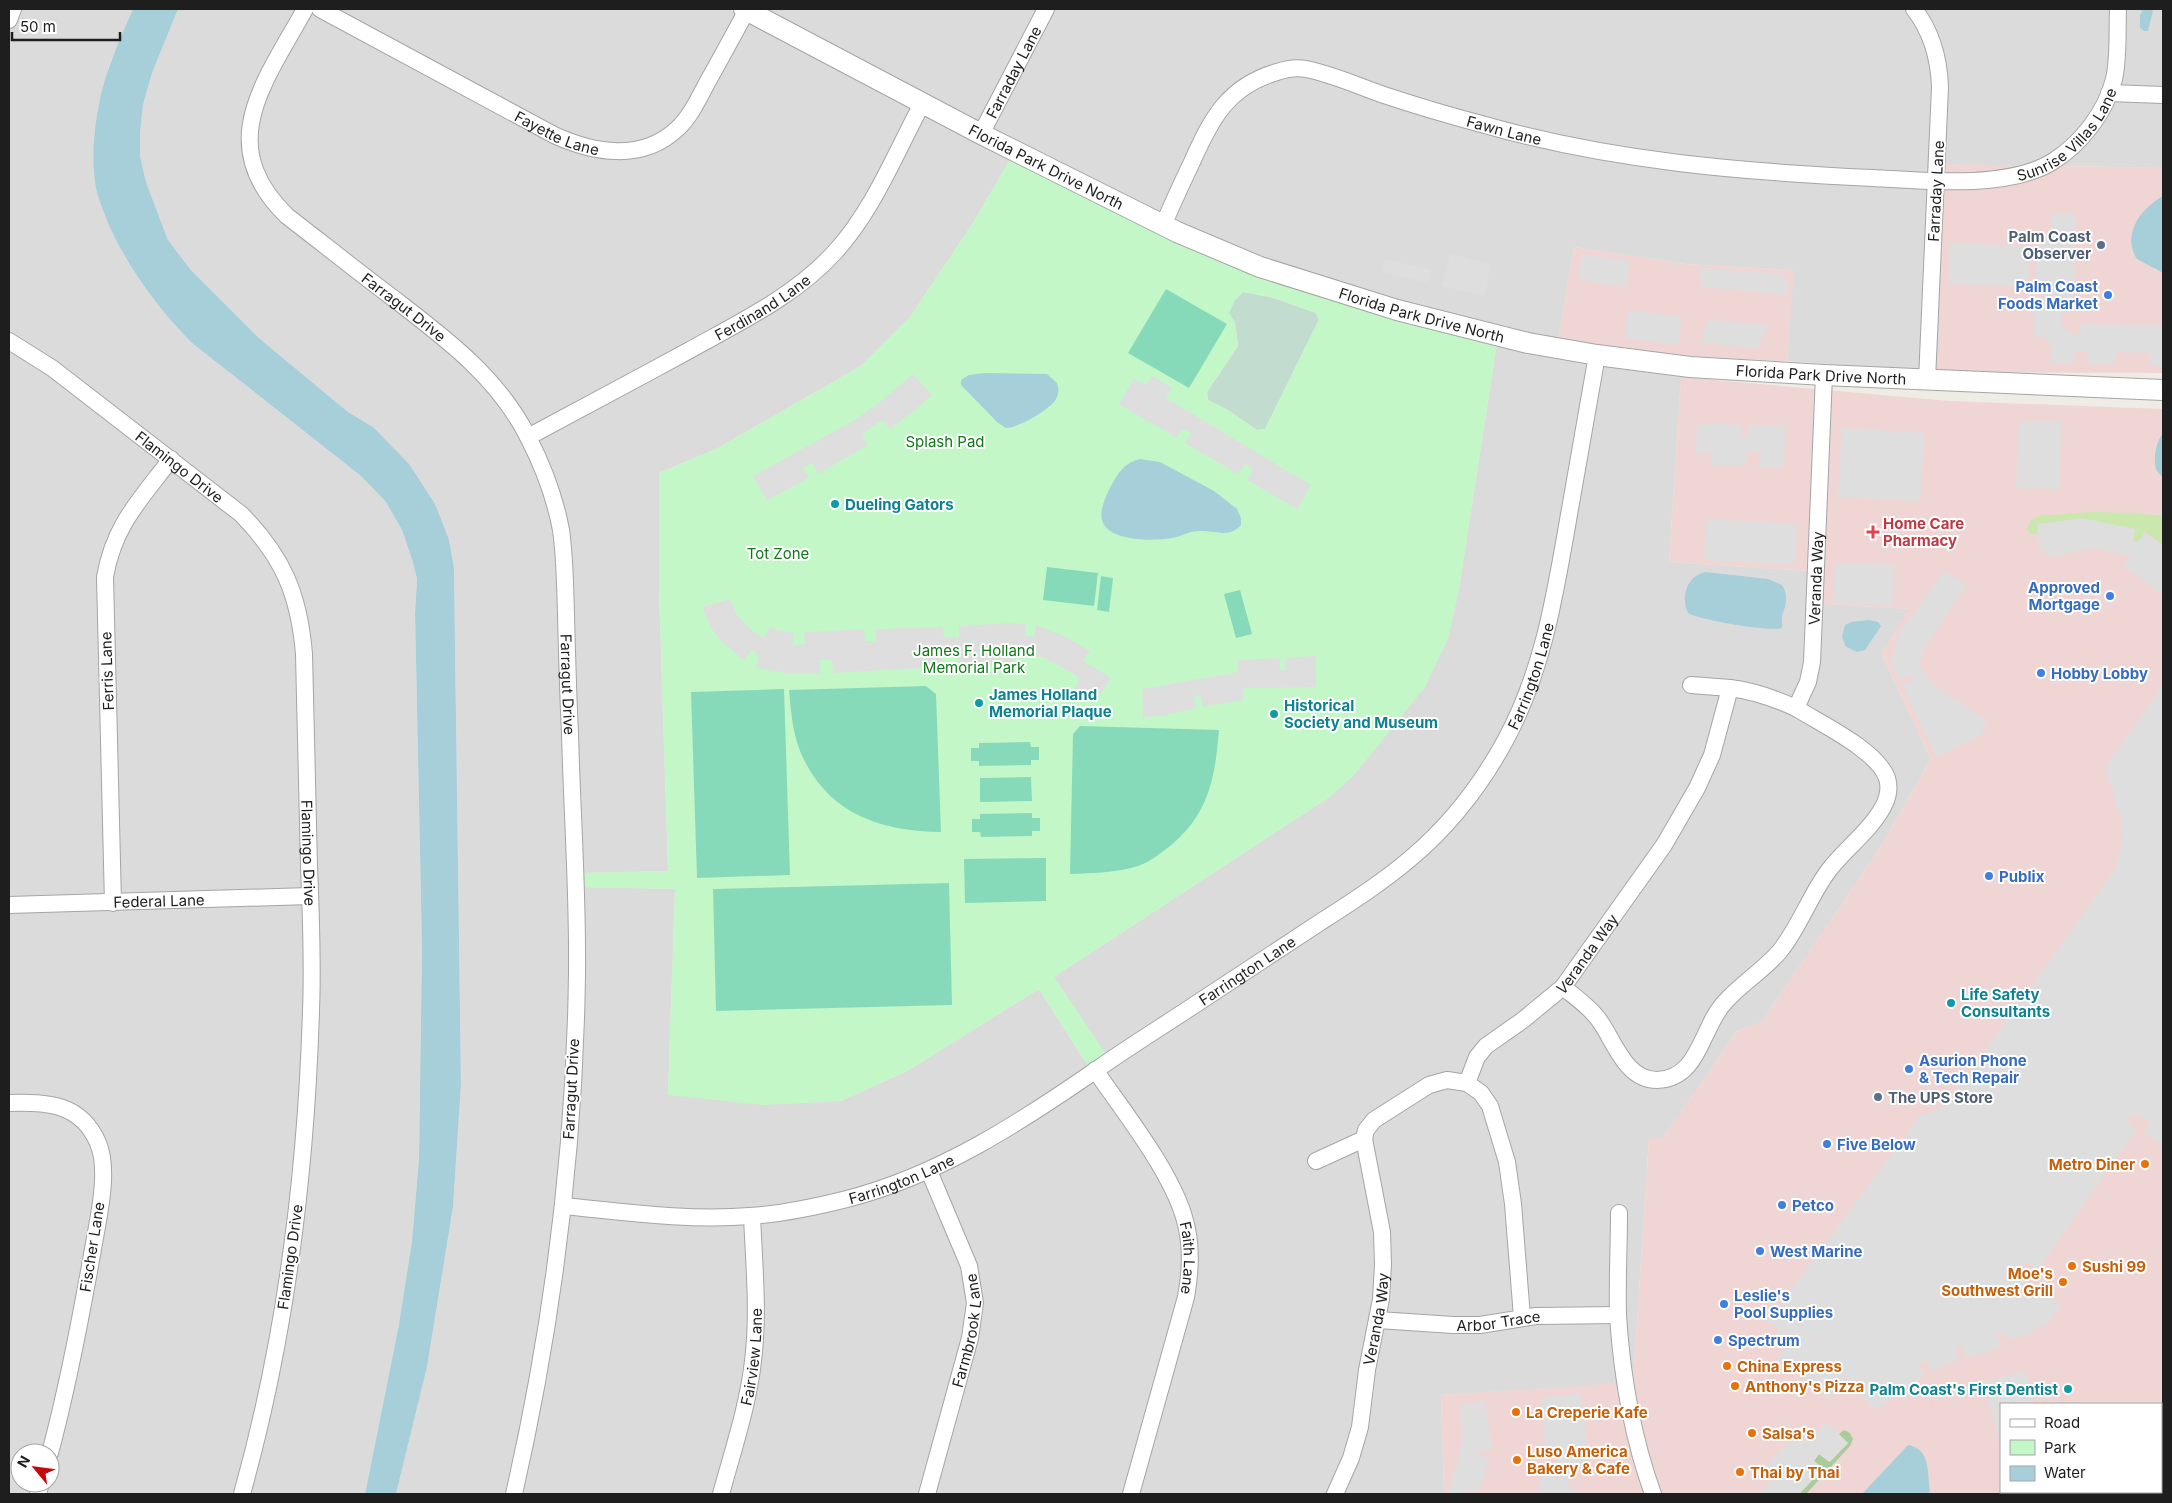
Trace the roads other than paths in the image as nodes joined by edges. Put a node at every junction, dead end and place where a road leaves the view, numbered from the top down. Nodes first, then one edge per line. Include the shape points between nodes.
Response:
1 (13, 9) edge
2 (305, 9) edge
3 (320, 9) edge
4 (1046, 9) edge
5 (1914, 9) edge
6 (2118, 9) edge
7 (746, 10) edge
8 (9, 20) edge
9 (2109, 93) junction
10 (2163, 95) edge
11 (923, 102) junction
12 (981, 134) junction
13 (1937, 181) junction
14 (1163, 226) junction
15 (9, 341) edge
16 (1596, 355) junction
17 (1824, 375) junction
18 (1927, 380) junction
19 (2163, 390) edge
20 (528, 437) junction
21 (171, 460) junction
22 (1691, 685) dead end
23 (1730, 688) junction
24 (1796, 708) junction
25 (310, 896) junction
26 (113, 903) junction
27 (9, 906) edge
28 (1563, 987) junction
29 (1096, 1070) junction
30 (1467, 1083) junction
31 (9, 1103) edge
32 (1364, 1139) junction
33 (1316, 1161) dead end
34 (929, 1171) junction
35 (563, 1206) junction
36 (1619, 1213) dead end
37 (752, 1216) junction
38 (1618, 1315) junction
39 (1522, 1318) junction
40 (1378, 1320) junction
41 (52, 1443) edge
42 (2110, 1493) edge
43 (242, 1494) edge
44 (514, 1494) edge
45 (721, 1494) edge
46 (927, 1494) edge
47 (1131, 1494) edge
48 (1335, 1494) edge
49 (1653, 1494) edge
50 (2096, 1494) edge

1 - 8 street
2 - 20 street, Farragut Drive via 262,87 253,112 249,145 258,179 267,195 287,216 474,363 506,402
3 - 7 street, Fayette Lane via 554,134 588,149 604,152 636,149 675,131 692,110
4 - 12 street, Farraday Lane
5 - 13 street, Farraday Lane via 1934,44 1940,75
6 - 9 street, Sunrise Villas Lane via 2116,66
7 - 11 street, Florida Park Drive North
9 - 10 street
9 - 13 street, Sunrise Villas Lane via 2087,130 2050,163 2011,176
11 - 12 street, Florida Park Drive North
11 - 20 street, Ferdinand Lane via 855,226 835,252 802,283 750,318
12 - 14 street, Florida Park Drive North
13 - 14 street, Fawn Lane via 1754,172 1602,152 1506,131 1293,68 1256,80 1218,110
13 - 18 street, Farraday Lane
14 - 16 street, Florida Park Drive North via 1260,267 1333,292 1464,328
15 - 21 street, Flamingo Drive via 37,357
16 - 17 street, Florida Park Drive North via 1705,369
16 - 29 street, Farrington Lane via 1549,628 1524,704 1484,775 1440,831 1390,875
17 - 18 street, Florida Park Drive North
17 - 24 street, Veranda Way via 1812,662 1808,682
18 - 19 street, Florida Park Drive North
20 - 35 street, Farragut Drive via 552,495 564,560 577,971
21 - 25 street, Flamingo Drive via 255,528 280,562 297,602 304,654
21 - 26 street, Ferris Lane via 116,535 105,577
22 - 23 street
23 - 24 street via 1774,698
23 - 28 street, Veranda Way via 1720,734 1682,816
24 - 28 street via 1876,759 1886,778 1888,795 1880,813 1821,881 1795,930 1779,952 1724,1003 1690,1064 1669,1078 1650,1079 1641,1075 1621,1057 1593,1013
25 - 26 street, Federal Lane
25 - 43 street, Flamingo Drive via 312,1010 300,1184 273,1365
26 - 27 street, Federal Lane
28 - 30 street, Veranda Way via 1486,1046 1477,1057
29 - 34 street, Farrington Lane via 1016,1123
29 - 47 street, Faith Lane via 1173,1190 1185,1218 1190,1251 1186,1297
30 - 32 street via 1447,1080 1429,1085 1374,1120
30 - 39 street via 1481,1093 1490,1106 1507,1162
31 - 41 street, Fischer Lane via 49,1103 70,1111 92,1131 102,1159 99,1211 84,1302
32 - 33 street
32 - 40 street, Veranda Way via 1382,1232
34 - 37 street, Farrington Lane via 846,1200
34 - 46 street, Farmbrook Lane via 969,1266 975,1303 970,1338
35 - 37 street, Farrington Lane via 685,1217
35 - 44 street, Farragut Drive via 547,1324
36 - 38 street
37 - 45 street, Fairview Lane via 757,1313 754,1360 745,1409
38 - 39 street, Arbor Trace
38 - 49 street via 1629,1412
39 - 40 street, Arbor Trace via 1453,1326
40 - 48 street, Veranda Way via 1367,1370 1360,1427
42 - 50 street

